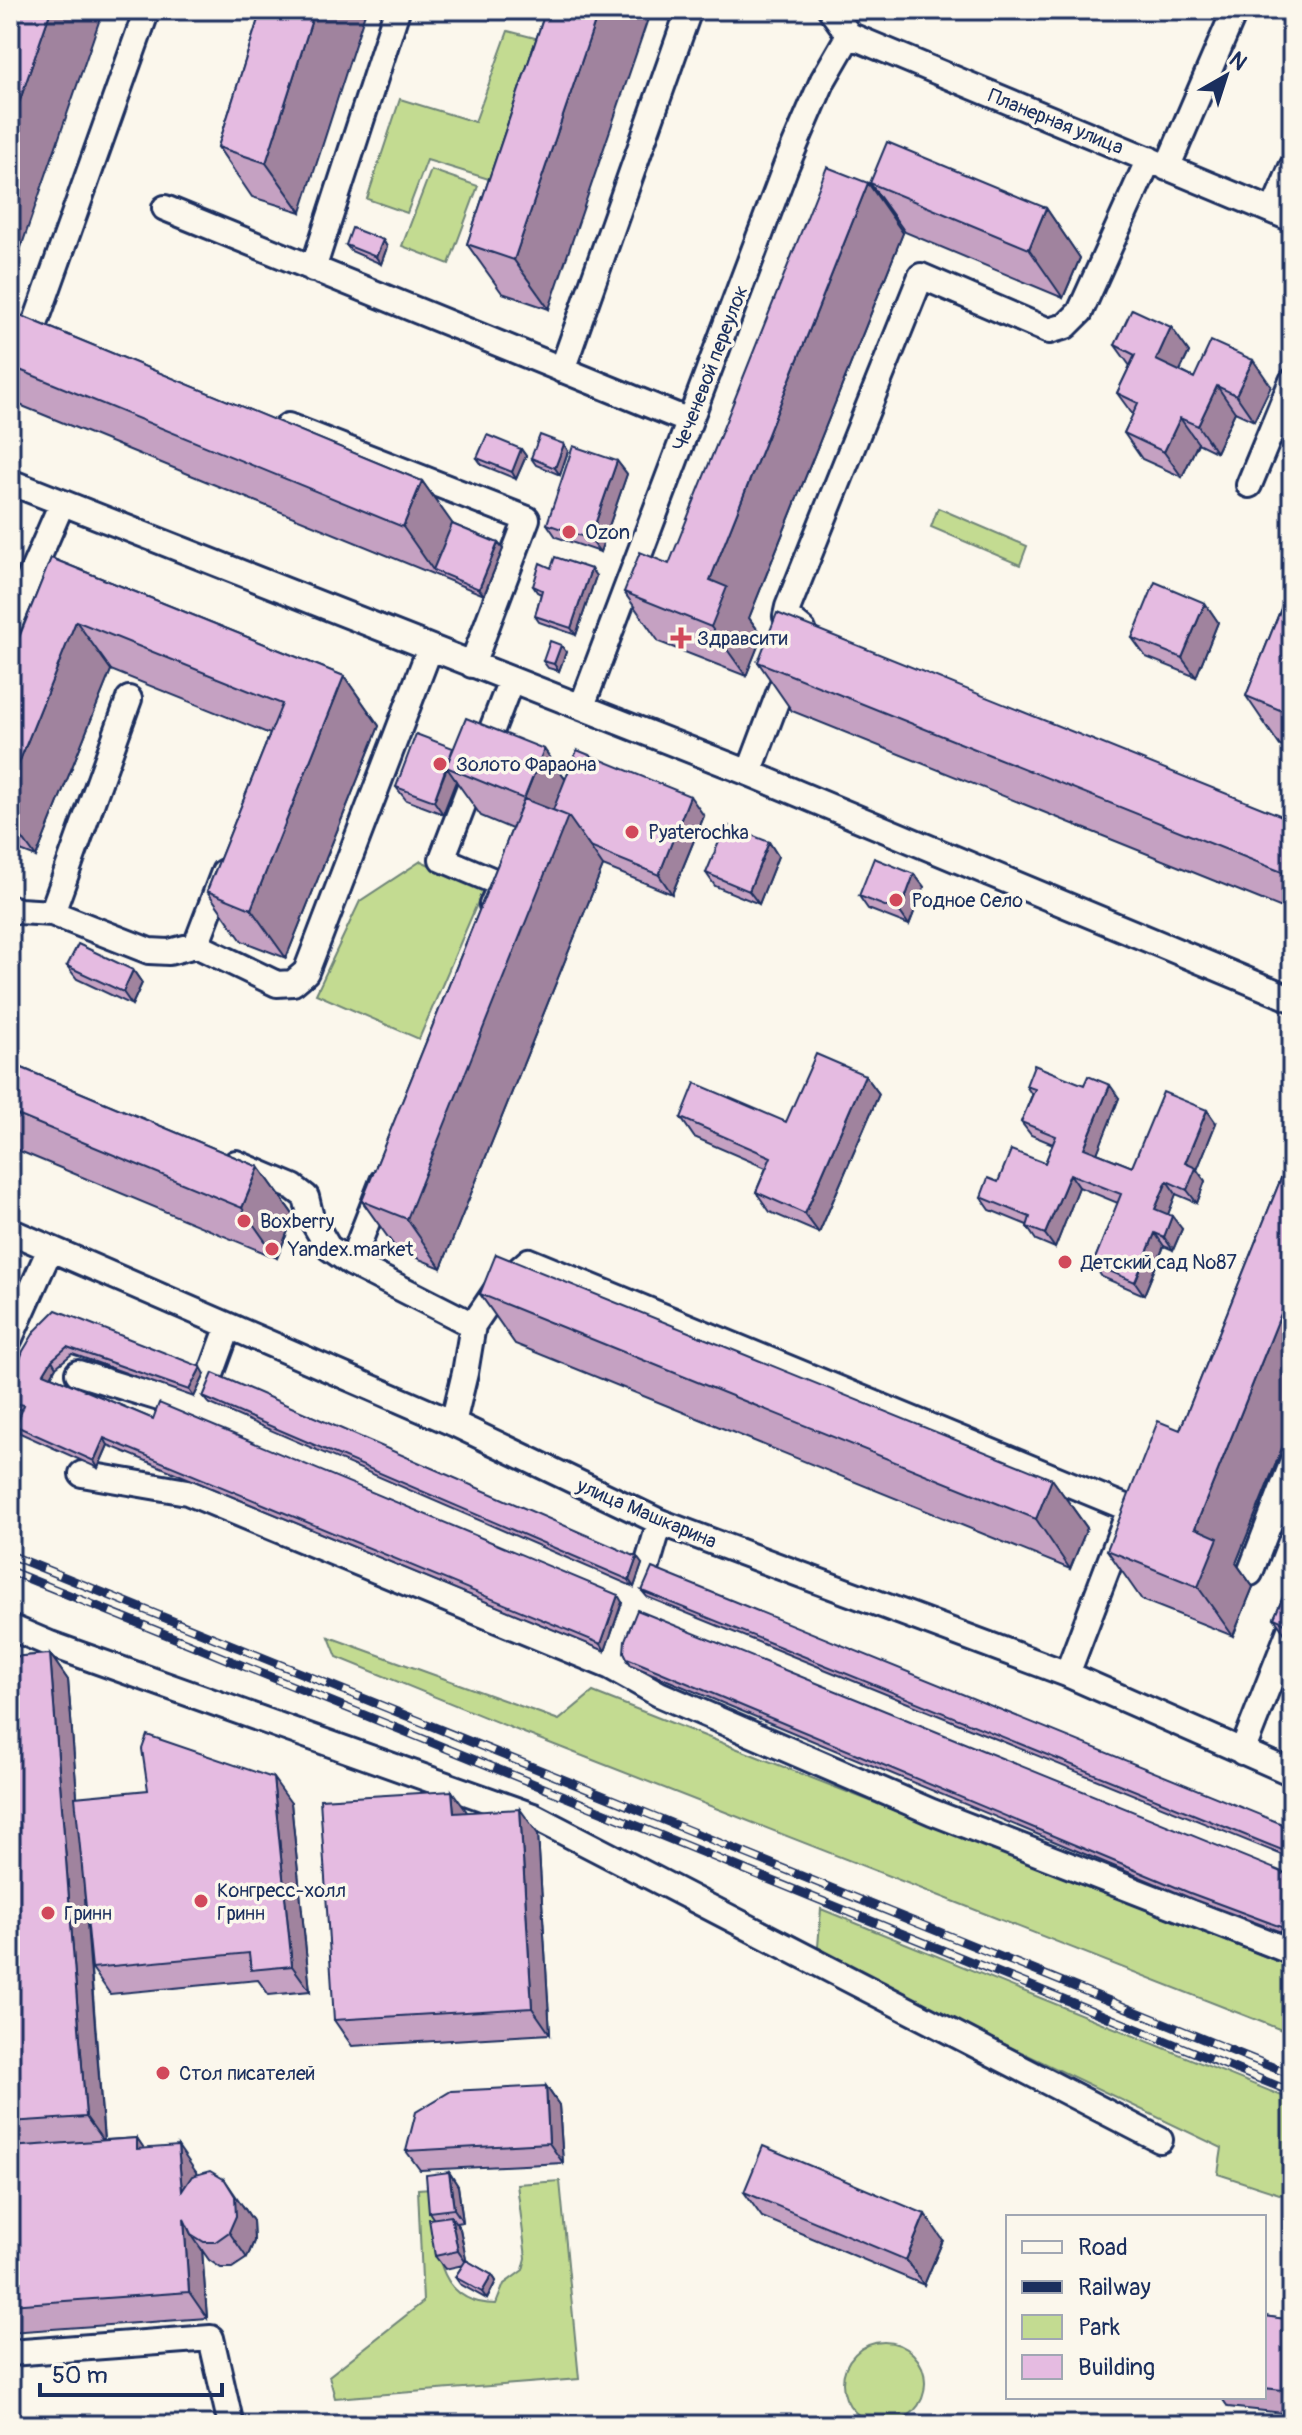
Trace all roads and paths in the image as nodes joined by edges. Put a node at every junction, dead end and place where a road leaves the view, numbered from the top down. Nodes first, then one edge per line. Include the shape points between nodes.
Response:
1 (147, 10) edge
2 (397, 10) edge
3 (689, 10) edge
4 (831, 10) edge
5 (1235, 10) edge
6 (849, 35) junction
7 (1158, 163) junction
8 (1292, 167) edge
9 (165, 208) dead end
10 (1282, 215) edge
11 (313, 269) junction
12 (10, 317) edge
13 (562, 370) junction
14 (1292, 381) edge
15 (269, 419) edge
16 (689, 421) junction
17 (10, 482) edge
18 (1249, 485) dead end
19 (62, 503) junction
20 (10, 623) edge
21 (430, 648) junction
22 (472, 665) junction
23 (511, 680) junction
24 (129, 699) dead end
25 (582, 706) junction
26 (749, 773) junction
27 (230, 857) edge
28 (10, 908) edge
29 (52, 913) junction
30 (483, 928) edge
31 (196, 945) junction
32 (1292, 999) edge
33 (208, 1150) edge
34 (391, 1161) edge
35 (10, 1231) edge
36 (50, 1249) junction
37 (351, 1263) junction
38 (13, 1324) edge
39 (473, 1325) junction
40 (228, 1328) junction
41 (78, 1373) dead end
42 (198, 1410) junction
43 (453, 1423) junction
44 (1292, 1464) edge
45 (82, 1474) dead end
46 (660, 1522) junction
47 (1250, 1573) dead end
48 (637, 1600) junction
49 (1292, 1625) edge
50 (10, 1627) edge
51 (611, 1667) junction
52 (1067, 1674) junction
53 (1242, 1752) junction
54 (1292, 1773) edge
55 (1292, 1870) edge
56 (1292, 1952) edge
57 (1160, 2140) dead end
58 (10, 2353) edge
59 (231, 2425) edge

1 - 12 street via 41,330
2 - 11 street
3 - 13 street
4 - 6 street
5 - 7 street
6 - 7 street, Планерная улица
6 - 16 street, Чеченевой переулок via 786,166
7 - 10 street, Планерная улица
7 - 26 street via 1080,312 1066,326 1049,331 921,276 788,607 786,616 810,632
8 - 10 street
9 - 11 street
11 - 13 street
13 - 16 street
14 - 18 street
15 - 22 street via 527,519
16 - 25 street, Чеченевой переулок
17 - 19 street
19 - 20 street
19 - 21 street
21 - 22 street
21 - 31 street via 306,972 293,983 277,984
22 - 23 street
23 - 25 street
23 - 30 street via 442,859 501,884
24 - 29 street
25 - 26 street
26 - 32 street
27 - 31 street
28 - 29 street
29 - 31 street via 149,951
33 - 37 street via 306,1197 328,1247
34 - 37 street
35 - 36 street, улица Машкарина
36 - 38 street
36 - 40 street, улица Машкарина
37 - 39 street
39 - 43 street
39 - 52 street via 498,1288 529,1261 1130,1509
40 - 42 street
40 - 43 street, улица Машкарина
41 - 42 street
42 - 48 street
43 - 46 street, улица Машкарина
44 - 47 street
45 - 51 street via 187,1492
46 - 48 street
46 - 52 street, улица Машкарина
48 - 51 street
48 - 55 street
49 - 53 street
50 - 57 street via 533,1816
51 - 56 street via 659,1694 932,1812
52 - 53 street, улица Машкарина
53 - 54 street, улица Машкарина
58 - 59 street via 211,2338

